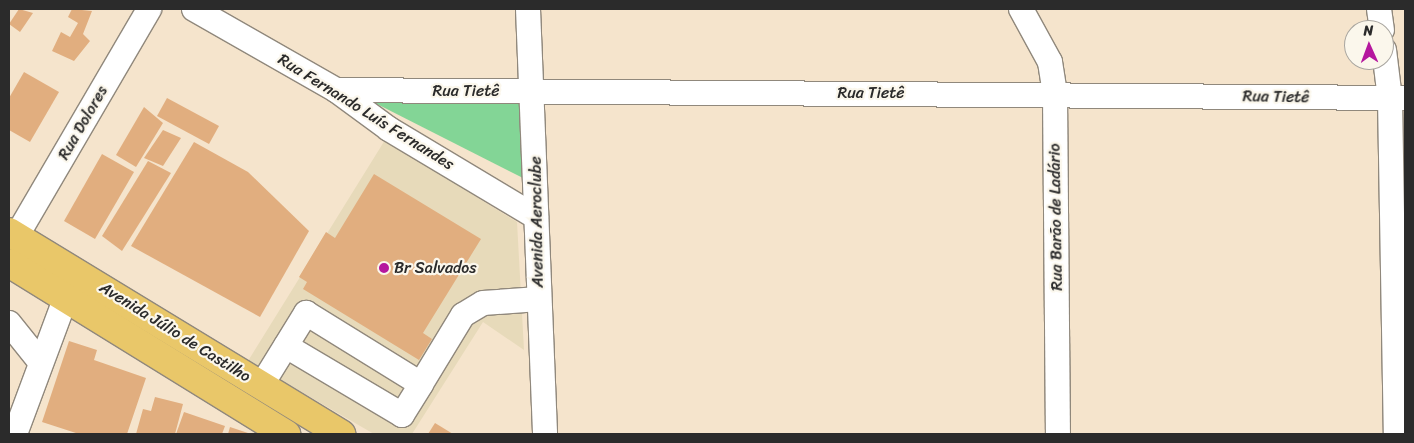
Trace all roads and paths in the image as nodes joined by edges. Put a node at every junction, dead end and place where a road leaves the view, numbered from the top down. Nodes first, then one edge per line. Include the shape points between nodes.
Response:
1 (149, 9) edge
2 (194, 9) edge
3 (528, 9) edge
4 (1021, 9) edge
5 (1390, 70) edge
6 (336, 90) junction
7 (533, 91) junction
8 (1055, 95) junction
9 (1398, 99) edge
10 (536, 217) junction
11 (12, 234) edge
12 (9, 264) edge
13 (77, 270) junction
14 (539, 299) junction
15 (65, 300) junction
16 (9, 323) edge
17 (286, 346) junction
18 (41, 363) junction
19 (421, 384) junction
20 (261, 386) junction
21 (15, 434) edge
22 (286, 434) edge
23 (341, 434) edge
24 (546, 434) edge
25 (1058, 434) edge
26 (1396, 434) edge

1 - 11 street, Rua Dolores
2 - 6 street, Rua Fernando Luís Fernandes
3 - 7 street, Avenida Aeroclube
4 - 8 street, Rua Barão de Ladário via 1050,62
5 - 9 street
6 - 7 street, Rua Tietê
6 - 10 street, Rua Fernando Luís Fernandes via 389,129
7 - 8 street, Rua Tietê
7 - 10 street, Avenida Aeroclube
8 - 9 street, Rua Tietê
8 - 25 street, Rua Barão de Ladário
9 - 26 street
10 - 14 street, Avenida Aeroclube
11 - 13 main road, Avenida Júlio de Castilho
12 - 15 main road, Avenida Júlio de Castilho
13 - 15 street
13 - 20 main road, Avenida Júlio de Castilho
14 - 19 street via 483,303 464,315
14 - 24 street, Avenida Aeroclube
15 - 18 street
15 - 22 main road, Avenida Júlio de Castilho
16 - 18 street
17 - 19 street via 402,415
17 - 19 street via 306,313
17 - 20 street
18 - 21 street
20 - 23 main road, Avenida Júlio de Castilho

